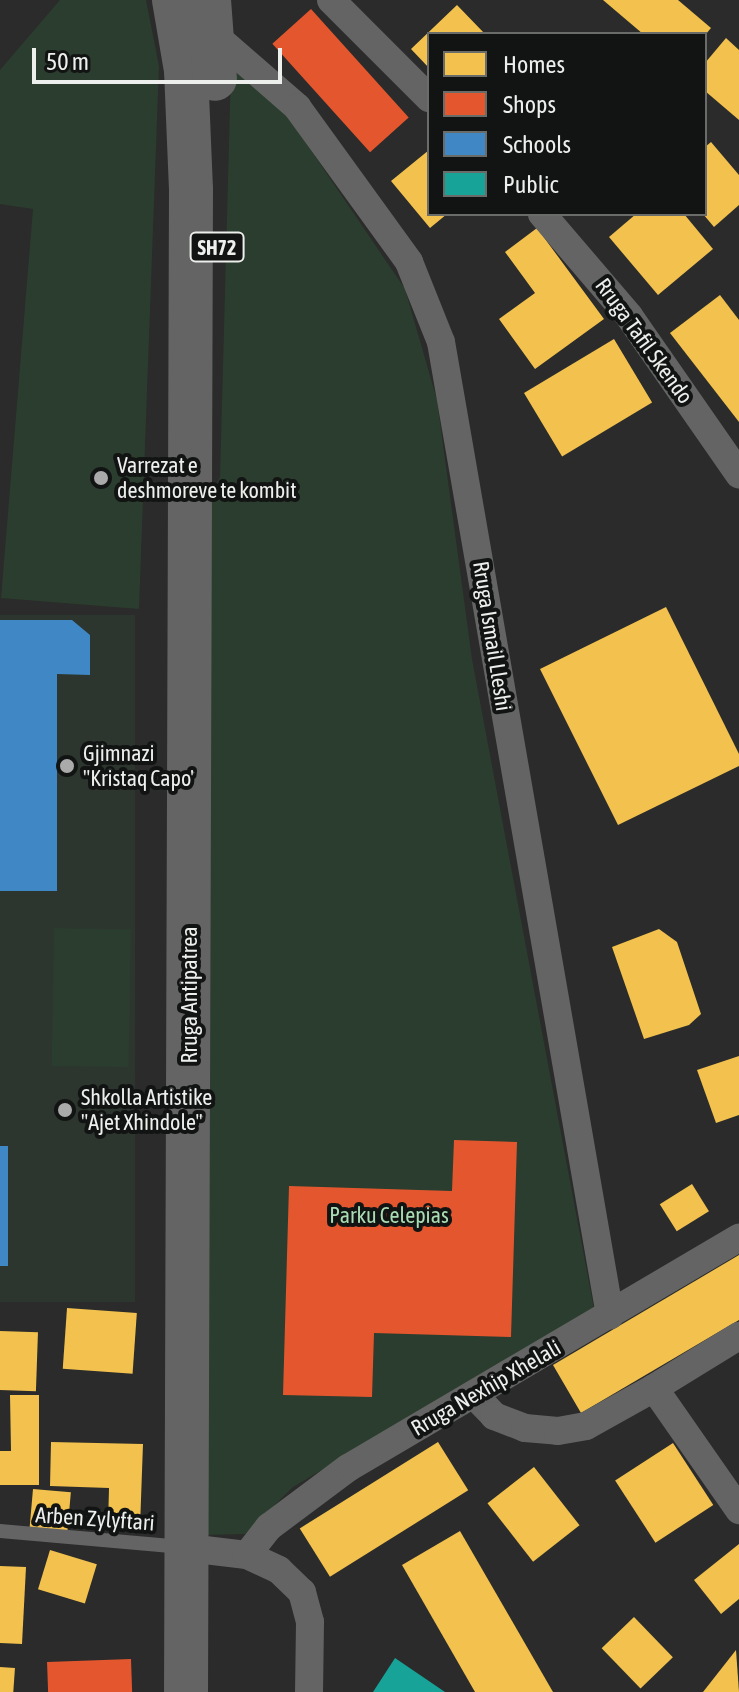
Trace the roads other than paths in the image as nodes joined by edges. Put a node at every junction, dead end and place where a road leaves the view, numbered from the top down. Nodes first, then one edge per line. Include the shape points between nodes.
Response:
1 (174, 0) edge
2 (331, 0) edge
3 (210, 17) edge
4 (427, 96) edge
5 (544, 216) edge
6 (739, 474) edge
7 (192, 491) junction
8 (739, 1238) edge
9 (610, 1315) junction
10 (739, 1336) edge
11 (654, 1388) junction
12 (475, 1396) junction
13 (739, 1510) edge
14 (0, 1531) edge
15 (188, 1548) junction
16 (247, 1555) junction
17 (186, 1692) edge
18 (309, 1692) edge

1 - 7 main road, Rruga Antipatrea / SH72 via 186,70 191,190
2 - 4 street
3 - 7 main road, Rruga Antipatrea / SH72 via 218,212 213,417
3 - 9 street, Rruga Ismail Lleshi via 297,107 409,262 441,342
5 - 6 street, Rruga Tafil Skendo via 629,316
7 - 15 main road, Rruga Antipatrea / SH72
8 - 9 street, Rruga Nexhip Xhelali
9 - 12 street, Rruga Nexhip Xhelali
10 - 11 street
11 - 12 street via 586,1426 558,1431 525,1428 494,1416
11 - 13 street
12 - 16 street, Rruga Nexhip Xhelali via 301,1500
14 - 15 lane, Arben Zylyftari
15 - 16 street
15 - 17 main road, Rruga Antipatrea / SH72
16 - 18 street via 279,1570 302,1592 310,1622

